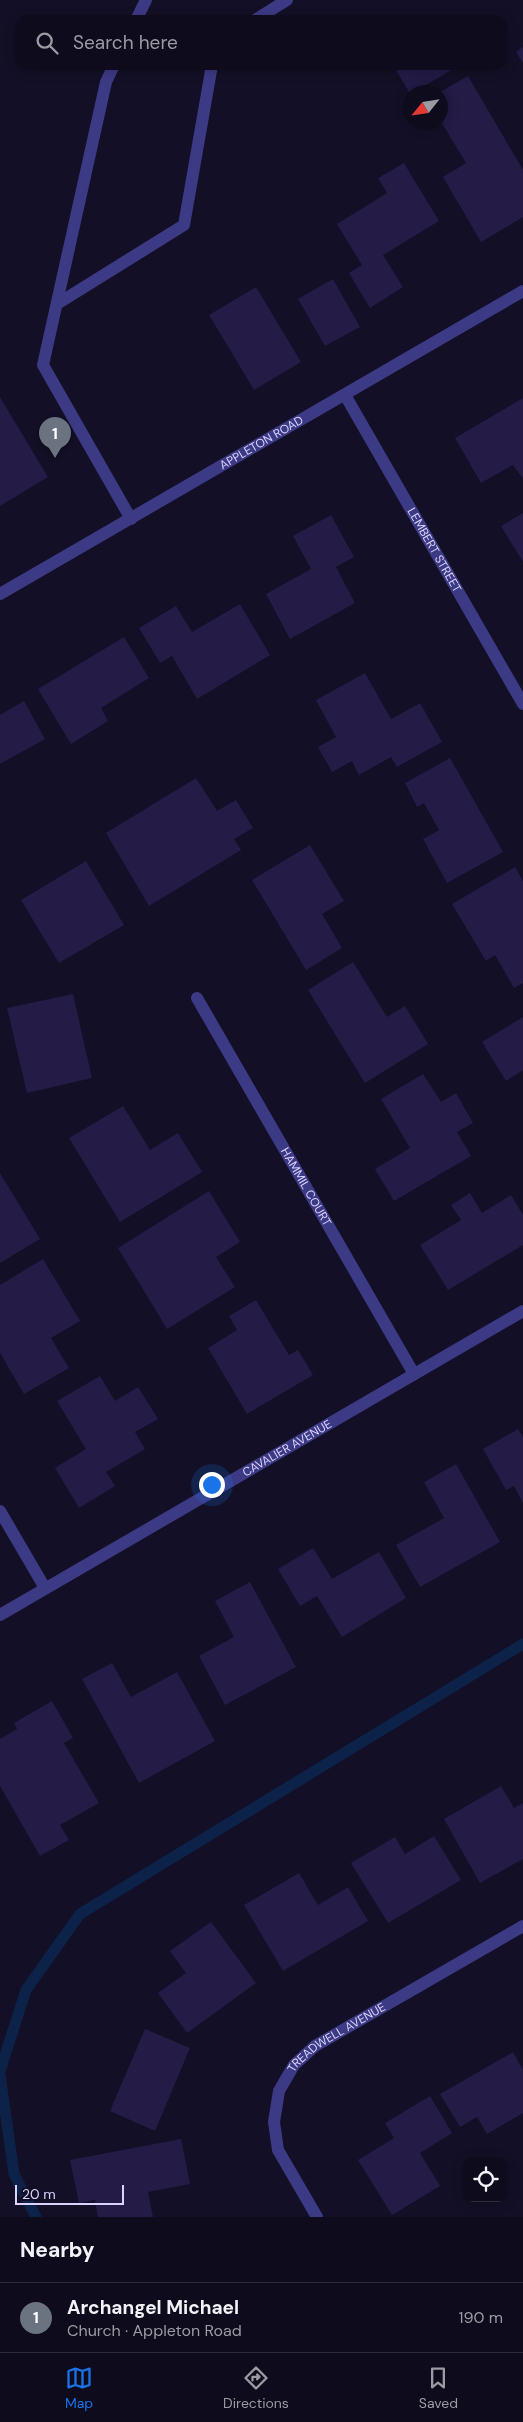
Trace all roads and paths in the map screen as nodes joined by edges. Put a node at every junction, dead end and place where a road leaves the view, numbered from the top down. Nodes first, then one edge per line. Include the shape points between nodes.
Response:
1 (146, 0) edge
2 (287, 0) edge
3 (138, 15) edge
4 (263, 15) edge
5 (112, 70) edge
6 (211, 70) edge
7 (523, 291) edge
8 (57, 304) junction
9 (344, 395) junction
10 (131, 519) junction
11 (0, 594) edge
12 (523, 704) edge
13 (197, 998) dead end
14 (523, 1311) edge
15 (414, 1374) junction
16 (0, 1511) edge
17 (45, 1588) junction
18 (0, 1615) edge
19 (523, 1926) edge
20 (317, 2217) edge

1 - 3 street
2 - 4 street
5 - 8 street via 106,82
6 - 8 street via 184,225
7 - 9 street, APPLETON ROAD
8 - 10 street via 43,364
9 - 10 street, APPLETON ROAD
9 - 12 street, LEMBERT STREET
10 - 11 street, APPLETON ROAD
13 - 15 street, HAMMIL COURT
14 - 15 street, CAVALIER AVENUE
15 - 17 street, CAVALIER AVENUE
16 - 17 street
17 - 18 street, CAVALIER AVENUE
19 - 20 street, TREADWELL AVENUE via 315,2046 294,2065 280,2091 274,2122 278,2150

